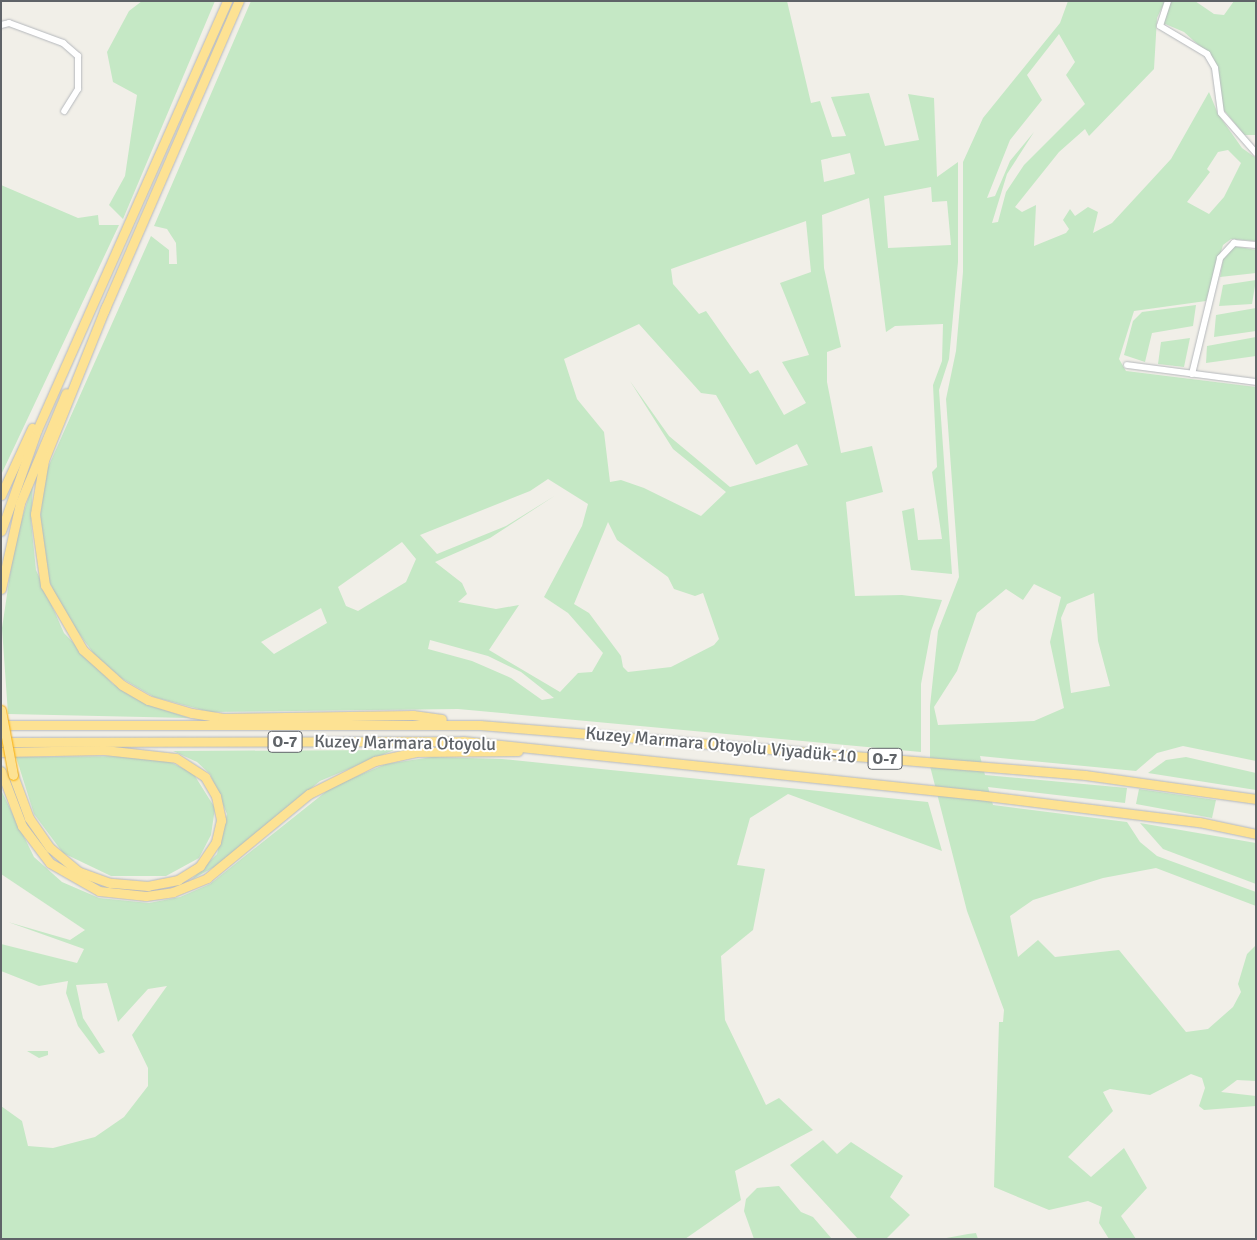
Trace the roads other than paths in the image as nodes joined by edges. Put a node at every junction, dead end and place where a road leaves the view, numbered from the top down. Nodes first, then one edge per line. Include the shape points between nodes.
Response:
1 (227, 1) edge
2 (239, 1) edge
3 (1168, 1) edge
4 (1, 19) edge
5 (9, 23) junction
6 (1, 25) edge
7 (64, 111) dead end
8 (1256, 153) edge
9 (1256, 245) edge
10 (95, 306) junction
11 (106, 306) junction
12 (1127, 365) dead end
13 (1192, 374) junction
14 (1256, 382) edge
15 (1, 495) edge
16 (1, 531) edge
17 (1, 589) edge
18 (1, 710) edge
19 (1, 725) edge
20 (480, 725) junction
21 (569, 731) joint
22 (1, 742) edge
23 (569, 750) junction
24 (1, 752) edge
25 (2, 773) edge
26 (1256, 798) edge
27 (1256, 834) edge

1 - 10 highway
2 - 11 highway
3 - 8 street via 1160,26 1207,54 1214,68 1221,113
4 - 5 street
5 - 6 street
5 - 7 street via 63,43 78,56 78,88
9 - 13 street via 1234,243 1220,258
10 - 15 highway
10 - 16 highway via 33,438
11 - 17 highway via 27,483
11 - 20 highway via 44,460 35,514 45,585 83,650 128,689 192,713 222,718 414,715
12 - 13 street
13 - 14 street
18 - 24 highway, bridge via 13,775 29,818 50,848 79,872 110,883 148,886 178,880 200,866 216,842 221,820 216,796 205,777 176,758 104,750
19 - 20 highway, Kuzey Marmara Otoyolu / O-7
20 - 21 highway, Kuzey Marmara Otoyolu / O-7
21 - 26 highway, Kuzey Marmara Otoyolu Viyadük-10 / O-7 via 1085,775
22 - 23 highway, Kuzey Marmara Otoyolu / O-7 via 464,741
23 - 25 highway via 431,751 375,761 309,794 206,878 173,892 146,896 99,890 50,863 22,826
23 - 27 highway, Kuzey Marmara Otoyolu Viyadük-10 / O-7 via 1198,822

